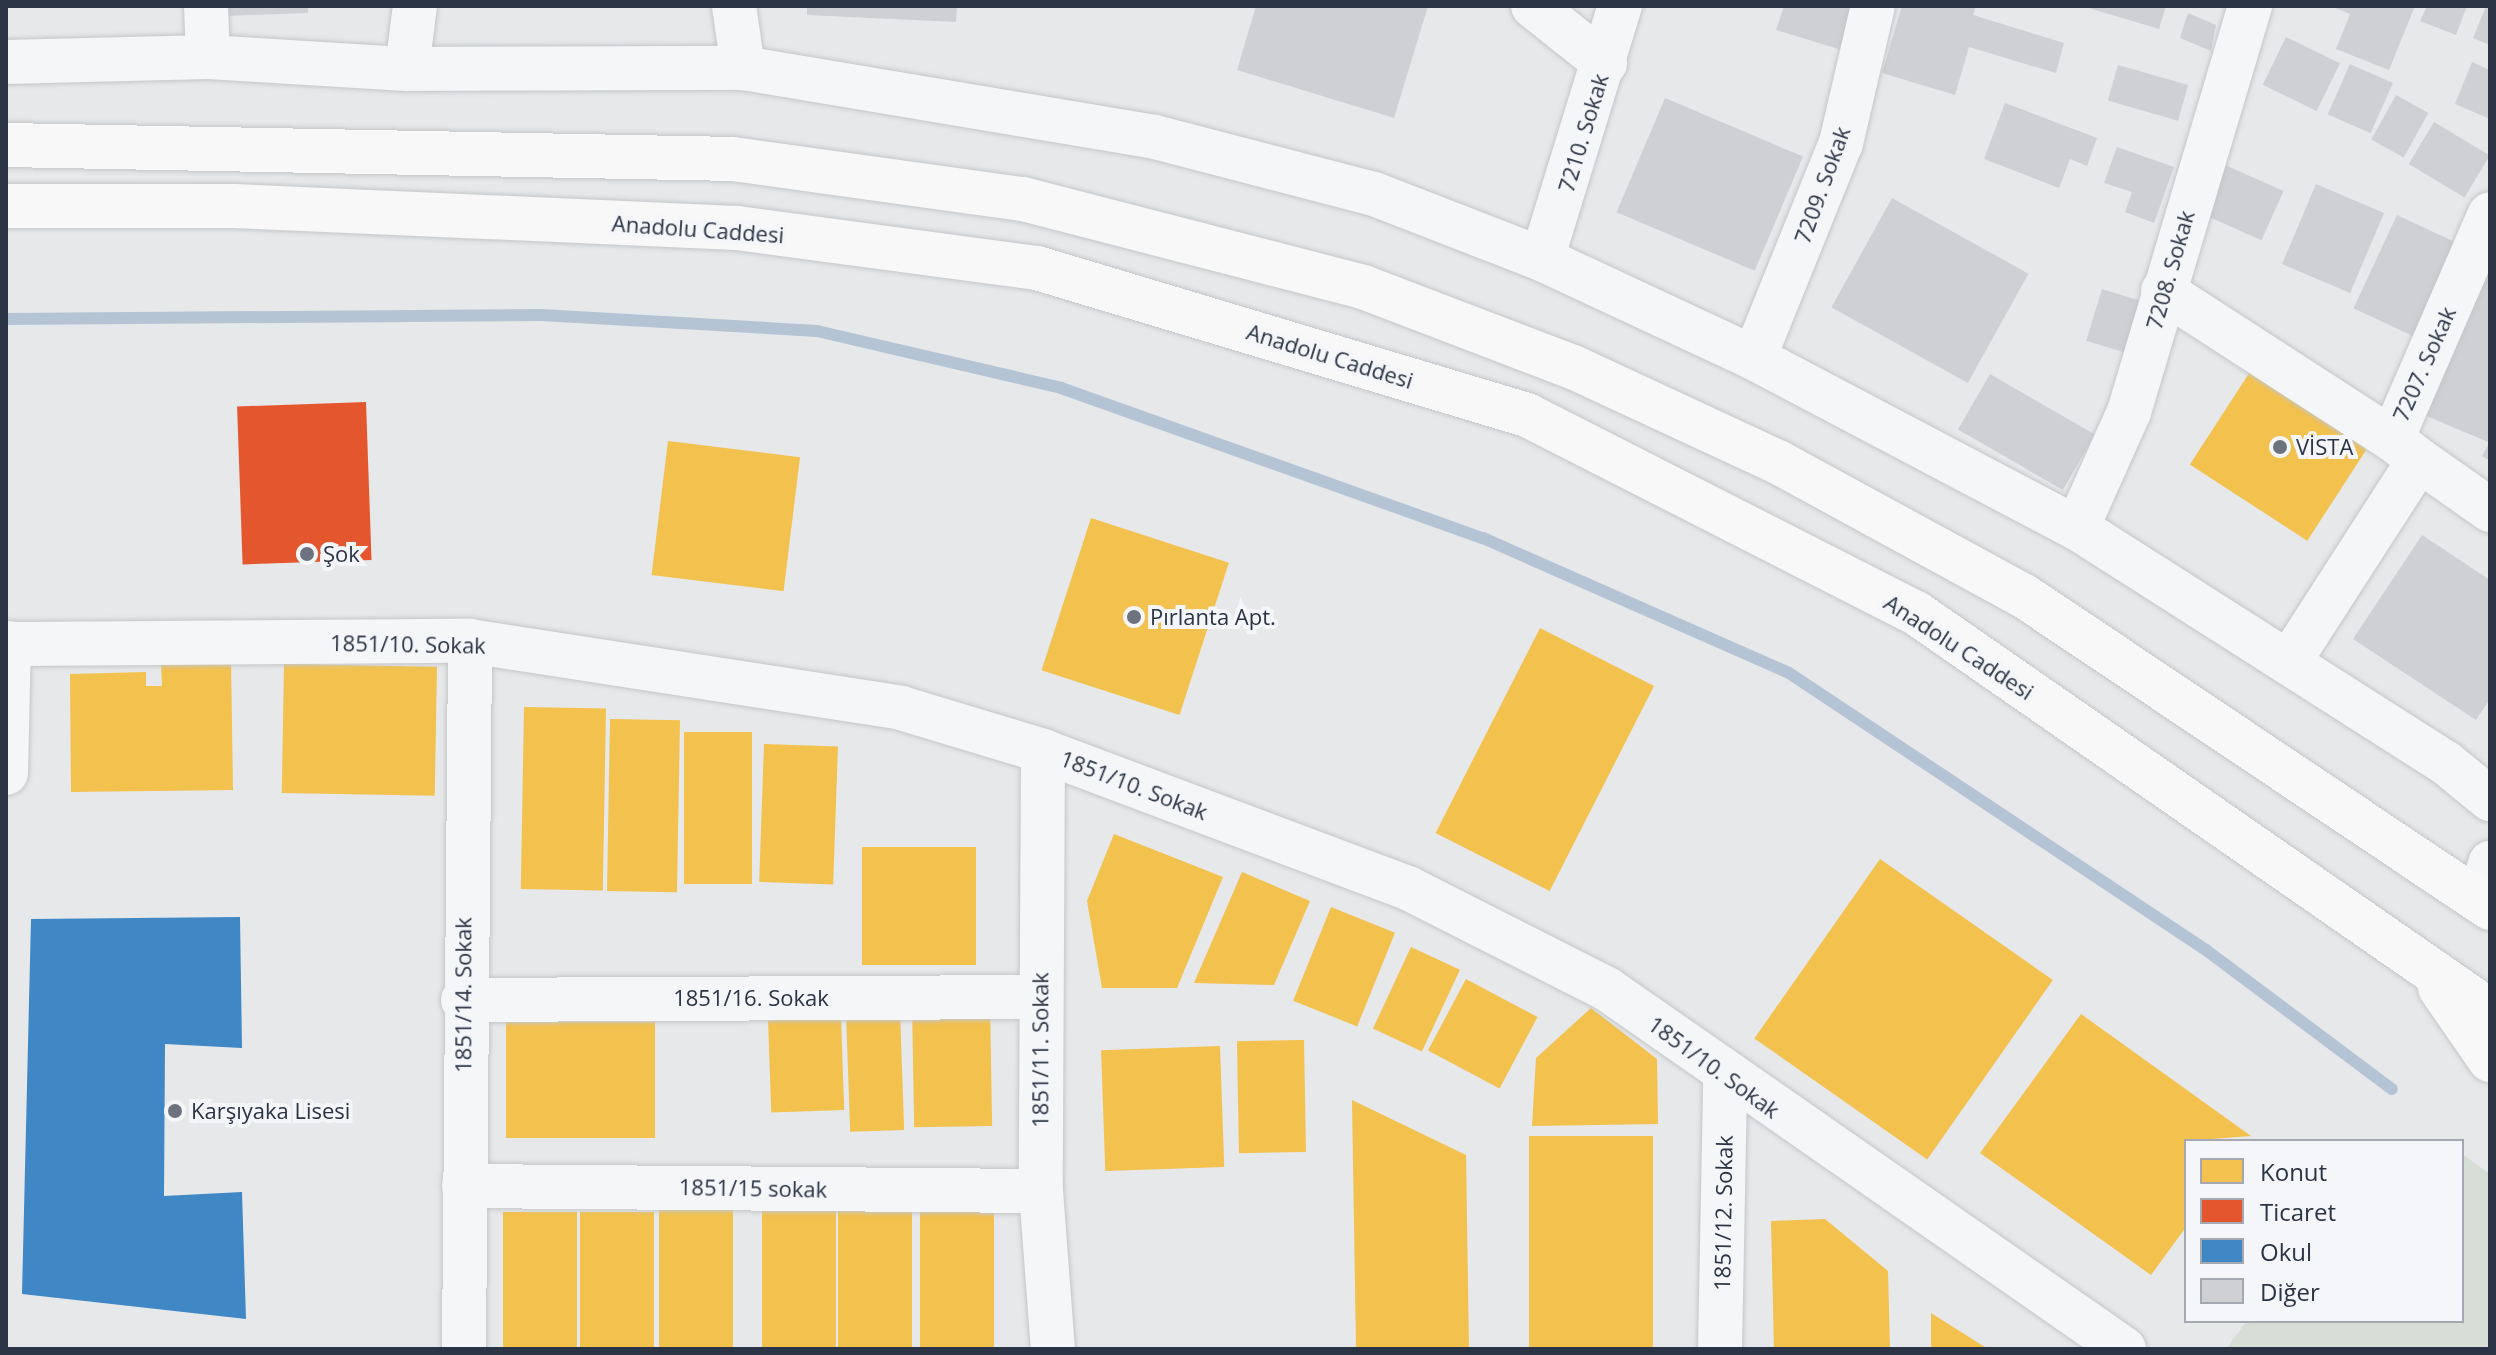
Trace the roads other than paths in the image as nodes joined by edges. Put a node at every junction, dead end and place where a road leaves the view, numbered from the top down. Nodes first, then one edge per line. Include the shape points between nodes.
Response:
1 (206, 6) edge
2 (415, 6) edge
3 (734, 6) edge
4 (1533, 6) edge
5 (1620, 6) edge
6 (1873, 6) edge
7 (2250, 6) edge
8 (208, 57) junction
9 (6, 62) edge
10 (1605, 63) junction
11 (743, 68) junction
12 (407, 69) junction
13 (6, 145) edge
14 (6, 206) edge
15 (2490, 214) edge
16 (1542, 259) junction
17 (2163, 291) junction
18 (1754, 358) junction
19 (2405, 450) junction
20 (2490, 510) edge
21 (2077, 528) junction
22 (470, 641) junction
23 (7, 643) edge
24 (2289, 662) junction
25 (1043, 751) junction
26 (6, 773) edge
27 (2490, 799) edge
28 (2486, 890) edge
29 (2423, 963) junction
30 (1039, 997) junction
31 (463, 1000) junction
32 (2490, 1011) edge
33 (2490, 1060) edge
34 (1725, 1077) junction
35 (464, 1186) junction
36 (1041, 1191) junction
37 (464, 1349) edge
38 (1053, 1349) edge
39 (1720, 1349) edge
40 (2124, 1349) edge

1 - 8 street
2 - 12 street
3 - 11 street
4 - 10 street
5 - 10 street, 7210. Sokak
6 - 18 street, 7209. Sokak via 1841,143
7 - 17 street, 7208. Sokak
8 - 9 street
8 - 12 street
10 - 16 street, 7210. Sokak
11 - 12 street
11 - 16 street via 1155,137 1374,194
13 - 28 highway via 733,159 1023,199 1363,287 1573,367 1778,462 2024,596
14 - 29 highway, Anadolu Caddesi via 234,206 737,228 1037,268 1527,415 1916,613
15 - 19 street, 7207. Sokak
16 - 18 street
17 - 19 street
17 - 21 street, 7208. Sokak via 2129,412
18 - 21 street
19 - 20 street
19 - 24 street, 7207. Sokak
21 - 24 street
22 - 23 street, 1851/10. Sokak
22 - 25 street, 1851/10. Sokak via 901,708
22 - 31 street, 1851/14. Sokak
23 - 26 street
24 - 27 street
25 - 30 street, 1851/11. Sokak
25 - 34 street, 1851/10. Sokak via 1408,888 1607,989
29 - 32 highway, Anadolu Caddesi
29 - 33 highway
30 - 31 street, 1851/16. Sokak
30 - 36 street, 1851/11. Sokak
31 - 35 street, 1851/14. Sokak
34 - 39 street, 1851/12. Sokak
34 - 40 street, 1851/10. Sokak
35 - 36 street, 1851/15 sokak
35 - 37 street, 1851/14. Sokak
36 - 38 street, 1851/11. Sokak

